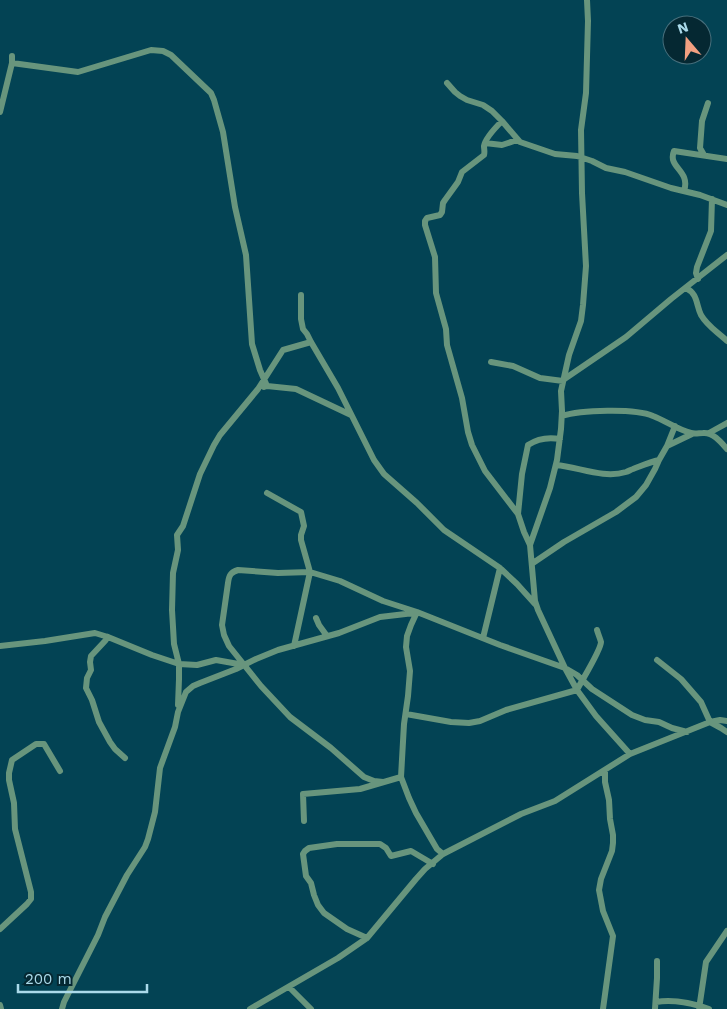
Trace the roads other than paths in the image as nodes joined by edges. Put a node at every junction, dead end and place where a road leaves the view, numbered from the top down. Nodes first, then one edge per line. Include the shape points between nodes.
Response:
1 (587, 0) edge
2 (447, 83) dead end
3 (708, 103) dead end
4 (0, 112) edge
5 (502, 120) junction
6 (518, 140) junction
7 (485, 143) junction
8 (704, 155) junction
9 (581, 158) junction
10 (727, 159) edge
11 (684, 192) junction
12 (712, 199) junction
13 (727, 204) edge
14 (727, 255) edge
15 (698, 279) junction
16 (686, 288) junction
17 (301, 295) dead end
18 (727, 341) edge
19 (311, 342) junction
20 (491, 362) dead end
21 (563, 380) junction
22 (265, 383) junction
23 (351, 414) junction
24 (562, 416) junction
25 (727, 422) edge
26 (675, 426) junction
27 (692, 434) junction
28 (709, 434) junction
29 (560, 440) junction
30 (667, 446) junction
31 (727, 450) edge
32 (659, 460) junction
33 (556, 465) junction
34 (267, 493) dead end
35 (518, 514) junction
36 (530, 545) junction
37 (533, 563) junction
38 (500, 568) junction
39 (310, 572) junction
40 (536, 605) junction
41 (418, 612) junction
42 (316, 618) dead end
43 (597, 630) dead end
44 (327, 636) junction
45 (108, 637) junction
46 (483, 638) junction
47 (0, 646) edge
48 (294, 646) junction
49 (657, 660) dead end
50 (179, 664) junction
51 (244, 665) junction
52 (565, 668) junction
53 (582, 680) junction
54 (577, 690) junction
55 (178, 712) junction
56 (406, 714) junction
57 (727, 721) edge
58 (710, 722) junction
59 (687, 732) junction
60 (727, 732) edge
61 (630, 754) junction
62 (125, 758) dead end
63 (605, 770) junction
64 (60, 771) dead end
65 (401, 777) junction
66 (382, 782) junction
67 (304, 820) dead end
68 (443, 854) junction
69 (433, 864) junction
70 (0, 929) edge
71 (727, 931) edge
72 (367, 938) junction
73 (657, 961) dead end
74 (289, 987) junction
75 (0, 1005) edge
76 (656, 1006) edge
77 (699, 1007) edge
78 (1, 1009) edge
79 (62, 1009) edge
80 (250, 1009) edge
81 (310, 1009) edge
82 (603, 1009) edge
83 (709, 1009) edge

1 - 9 street
2 - 5 street via 460,96 487,107
3 - 8 street via 702,118 700,148
4 - 22 street via 12,60 78,72 151,50 163,51 211,93 223,132 246,255 252,344
5 - 6 street
5 - 7 street
6 - 7 street via 502,145
6 - 9 street via 555,154
7 - 35 street via 484,155 462,172 444,200 440,215 427,218 425,225 435,257 437,299 472,445 485,471
8 - 10 street
8 - 11 street via 673,152 675,165 686,178
9 - 11 street
9 - 21 street via 585,287 581,321
11 - 12 street
12 - 13 street
12 - 15 street via 711,231 697,267
14 - 15 street
15 - 16 street
16 - 18 street via 694,294 707,323
16 - 21 street via 616,345
17 - 19 street via 302,325
19 - 22 street via 284,350
19 - 23 street
20 - 21 street via 513,366 540,378
21 - 24 street via 560,393
22 - 23 street via 296,389
22 - 50 street via 214,445 177,535 172,610
23 - 38 street via 384,474 444,530
24 - 26 street via 633,411 652,415
24 - 29 street
25 - 28 street
26 - 27 street
26 - 30 street
27 - 28 street
27 - 30 street
28 - 31 street
29 - 33 street
29 - 35 street via 548,438 528,445
30 - 32 street
32 - 33 street via 616,473
32 - 37 street via 656,470 636,497
33 - 36 street
34 - 39 street via 301,512 304,526 301,535
35 - 36 street
36 - 37 street
37 - 40 street
38 - 40 street
38 - 46 street
39 - 41 street
39 - 48 street
39 - 51 street via 238,570 229,576 222,625 229,646
40 - 52 street
41 - 44 street via 380,617
41 - 46 street
41 - 56 street via 407,636 410,666
42 - 44 street
43 - 53 street via 600,647
44 - 48 street
45 - 47 street via 95,633
45 - 50 street
45 - 62 street via 91,656 86,688 110,742
46 - 52 street
48 - 51 street
49 - 58 street via 681,679 701,702
50 - 51 street via 197,665 216,660
50 - 55 street
51 - 55 street via 193,686 186,692
51 - 66 street via 290,717 364,777
52 - 53 street
52 - 54 street
53 - 54 street
53 - 59 street via 632,715
54 - 56 street via 469,723
54 - 61 street
55 - 79 street via 160,768 155,812 145,847 105,917
56 - 65 street
57 - 58 street
58 - 59 street
58 - 60 street
59 - 61 street
61 - 63 street
63 - 68 street via 554,801
63 - 82 street via 614,835 599,890 613,936
64 - 70 street via 47,748 40,743 10,762 15,829 31,899
65 - 66 street
65 - 68 street via 416,813
66 - 67 street via 360,789 303,794
68 - 69 street
69 - 72 street via 416,879
69 - 72 street via 411,851 391,856 380,844 337,844 305,850 306,876 318,905 340,924
71 - 77 street via 706,962
72 - 74 street
73 - 76 street
74 - 80 street
74 - 81 street
75 - 78 street
76 - 77 street via 672,1002
77 - 83 street

